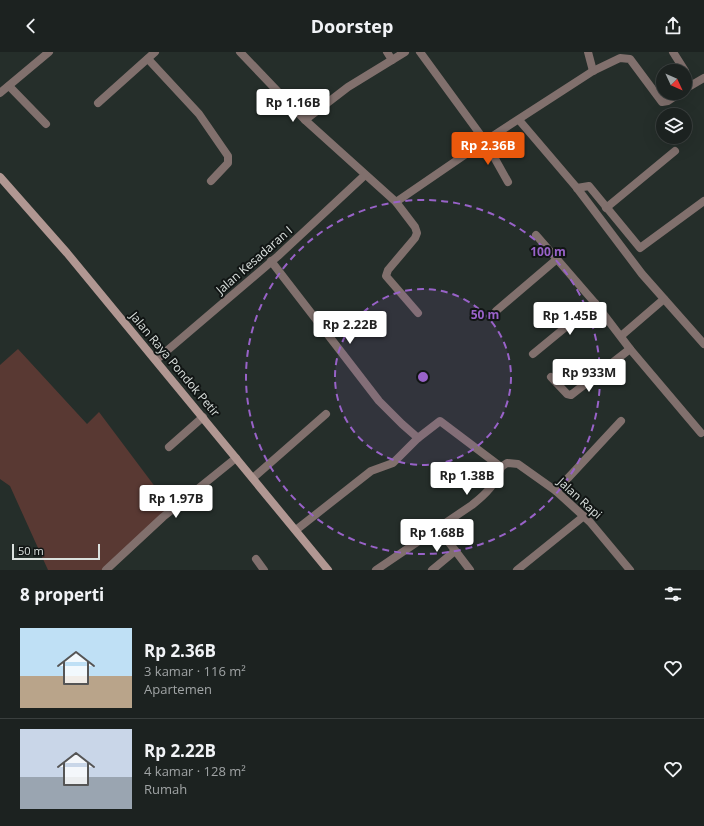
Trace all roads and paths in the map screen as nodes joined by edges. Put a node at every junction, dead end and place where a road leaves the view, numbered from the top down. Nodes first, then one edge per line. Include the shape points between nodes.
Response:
1 (48, 52) edge
2 (155, 52) edge
3 (240, 52) edge
4 (387, 52) edge
5 (405, 52) edge
6 (420, 52) edge
7 (588, 52) edge
8 (673, 52) edge
9 (148, 59) junction
10 (392, 60) junction
11 (681, 64) edge
12 (593, 71) junction
13 (704, 78) edge
14 (692, 84) edge
15 (9, 86) junction
16 (0, 93) edge
17 (656, 94) edge
18 (661, 100) edge
19 (670, 100) edge
20 (98, 103) dead end
21 (305, 120) junction
22 (519, 120) junction
23 (46, 124) dead end
24 (485, 141) junction
25 (675, 151) dead end
26 (365, 175) junction
27 (0, 178) edge
28 (211, 181) dead end
29 (508, 182) dead end
30 (576, 188) junction
31 (704, 201) edge
32 (396, 202) junction
33 (606, 208) junction
34 (536, 235) dead end
35 (557, 259) junction
36 (272, 261) junction
37 (664, 299) junction
38 (595, 303) junction
39 (496, 311) dead end
40 (418, 313) dead end
41 (621, 336) junction
42 (704, 344) edge
43 (630, 349) junction
44 (533, 354) dead end
45 (156, 360) junction
46 (552, 376) dead end
47 (326, 414) dead end
48 (203, 417) junction
49 (621, 421) dead end
50 (701, 433) dead end
51 (418, 438) junction
52 (169, 447) dead end
53 (236, 458) junction
54 (501, 467) junction
55 (253, 478) junction
56 (556, 491) junction
57 (584, 516) junction
58 (438, 528) junction
59 (296, 530) junction
60 (455, 551) junction
61 (256, 560) dead end
62 (106, 570) edge
63 (264, 570) edge
64 (327, 570) edge
65 (376, 570) edge
66 (432, 570) edge
67 (470, 570) edge
68 (517, 570) edge
69 (630, 570) edge

1 - 15 street
2 - 9 street
3 - 21 street
4 - 10 street
5 - 10 street
6 - 24 street
7 - 12 street
8 - 11 street
9 - 20 street
9 - 28 street via 199,114 228,156 228,163
10 - 21 street via 348,87
12 - 17 street via 620,58 630,59
12 - 22 street
13 - 14 street
15 - 16 street
15 - 23 street
18 - 19 street
21 - 26 street
22 - 24 street
22 - 30 street
24 - 29 street
24 - 32 street
25 - 33 street
26 - 32 street
26 - 36 street, Jalan Kesadaran I
27 - 45 main road, Jalan Raya Pondok Petir via 67,253
30 - 33 street via 589,186
30 - 37 street
31 - 33 street via 640,248
32 - 40 street via 417,233 386,276
34 - 35 street
35 - 38 street
35 - 39 street
36 - 45 street, Jalan Kesadaran I
36 - 51 street via 379,401
37 - 41 street
37 - 42 street
38 - 41 street
38 - 44 street
41 - 43 street
43 - 46 street via 571,395 567,394
43 - 50 street
45 - 48 main road, Jalan Raya Pondok Petir
47 - 55 street
48 - 52 street
48 - 53 main road, Jalan Raya Pondok Petir
49 - 56 street
51 - 54 street via 440,421
51 - 59 street via 393,463 370,471
53 - 55 main road, Jalan Raya Pondok Petir
53 - 62 street via 163,517
54 - 56 street, Jalan Rapi via 518,464
54 - 58 street via 485,495
55 - 59 main road, Jalan Raya Pondok Petir
56 - 57 street, Jalan Rapi
57 - 68 street
57 - 69 street, Jalan Rapi
58 - 60 street
58 - 65 street
59 - 64 main road, Jalan Raya Pondok Petir
60 - 66 street
60 - 67 street
61 - 63 street

